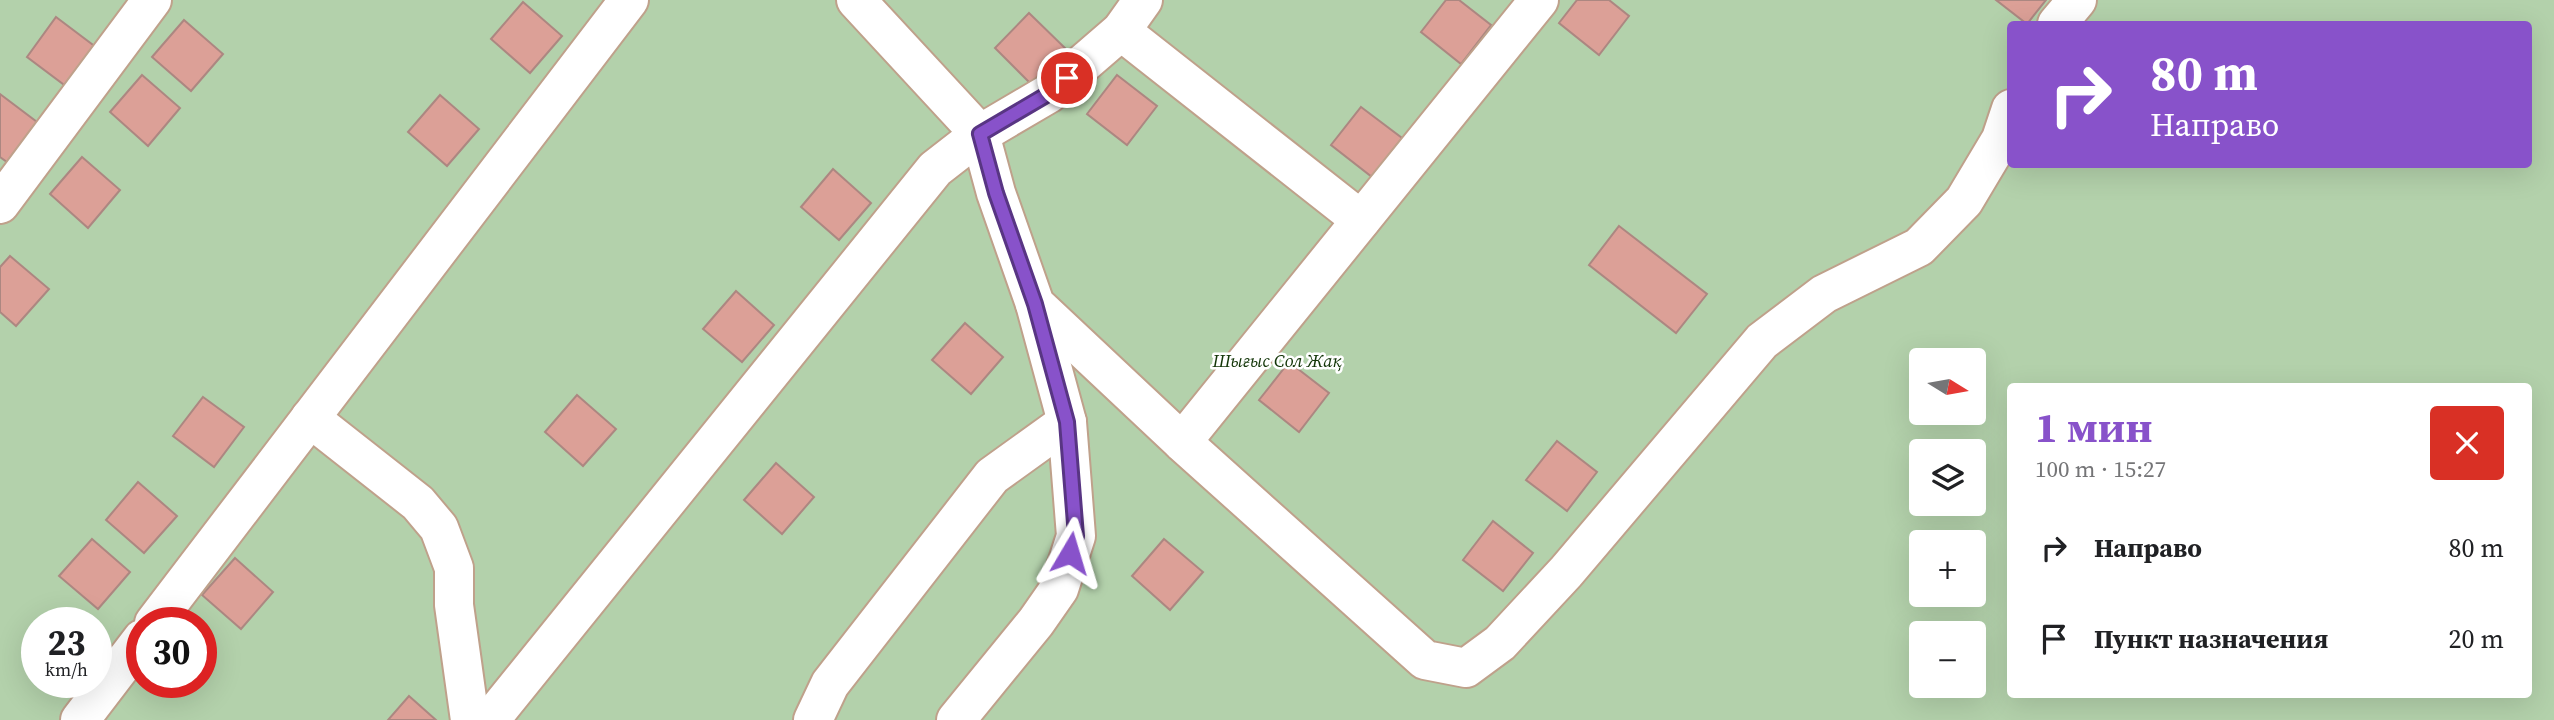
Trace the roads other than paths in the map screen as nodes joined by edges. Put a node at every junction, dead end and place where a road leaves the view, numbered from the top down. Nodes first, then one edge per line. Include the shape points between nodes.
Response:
1 (152, 0) edge
2 (629, 0) edge
3 (856, 0) edge
4 (1143, 0) edge
5 (1539, 0) edge
6 (2077, 0) edge
7 (2060, 21) edge
8 (1121, 31) junction
9 (2007, 121) edge
10 (980, 134) junction
11 (0, 204) edge
12 (1362, 220) junction
13 (1035, 304) junction
14 (310, 418) junction
15 (1067, 422) junction
16 (1182, 442) junction
17 (166, 607) edge
18 (126, 660) edge
19 (80, 720) edge
20 (470, 720) edge
21 (490, 720) edge
22 (813, 720) edge
23 (956, 720) edge

1 - 11 street
2 - 14 street
3 - 10 street
4 - 8 street
5 - 12 street
6 - 7 street
8 - 10 street via 1048,94
8 - 12 street
9 - 16 street via 1964,201 1919,247 1824,294 1762,341 1566,572 1500,643 1466,668 1425,660
10 - 13 street
10 - 21 street via 935,169
12 - 16 street
13 - 15 street
13 - 16 street
14 - 17 street
14 - 20 street via 418,503 439,528 454,568 454,605
15 - 22 street via 992,476 830,684
15 - 23 street via 1076,536 1059,589
18 - 19 street

